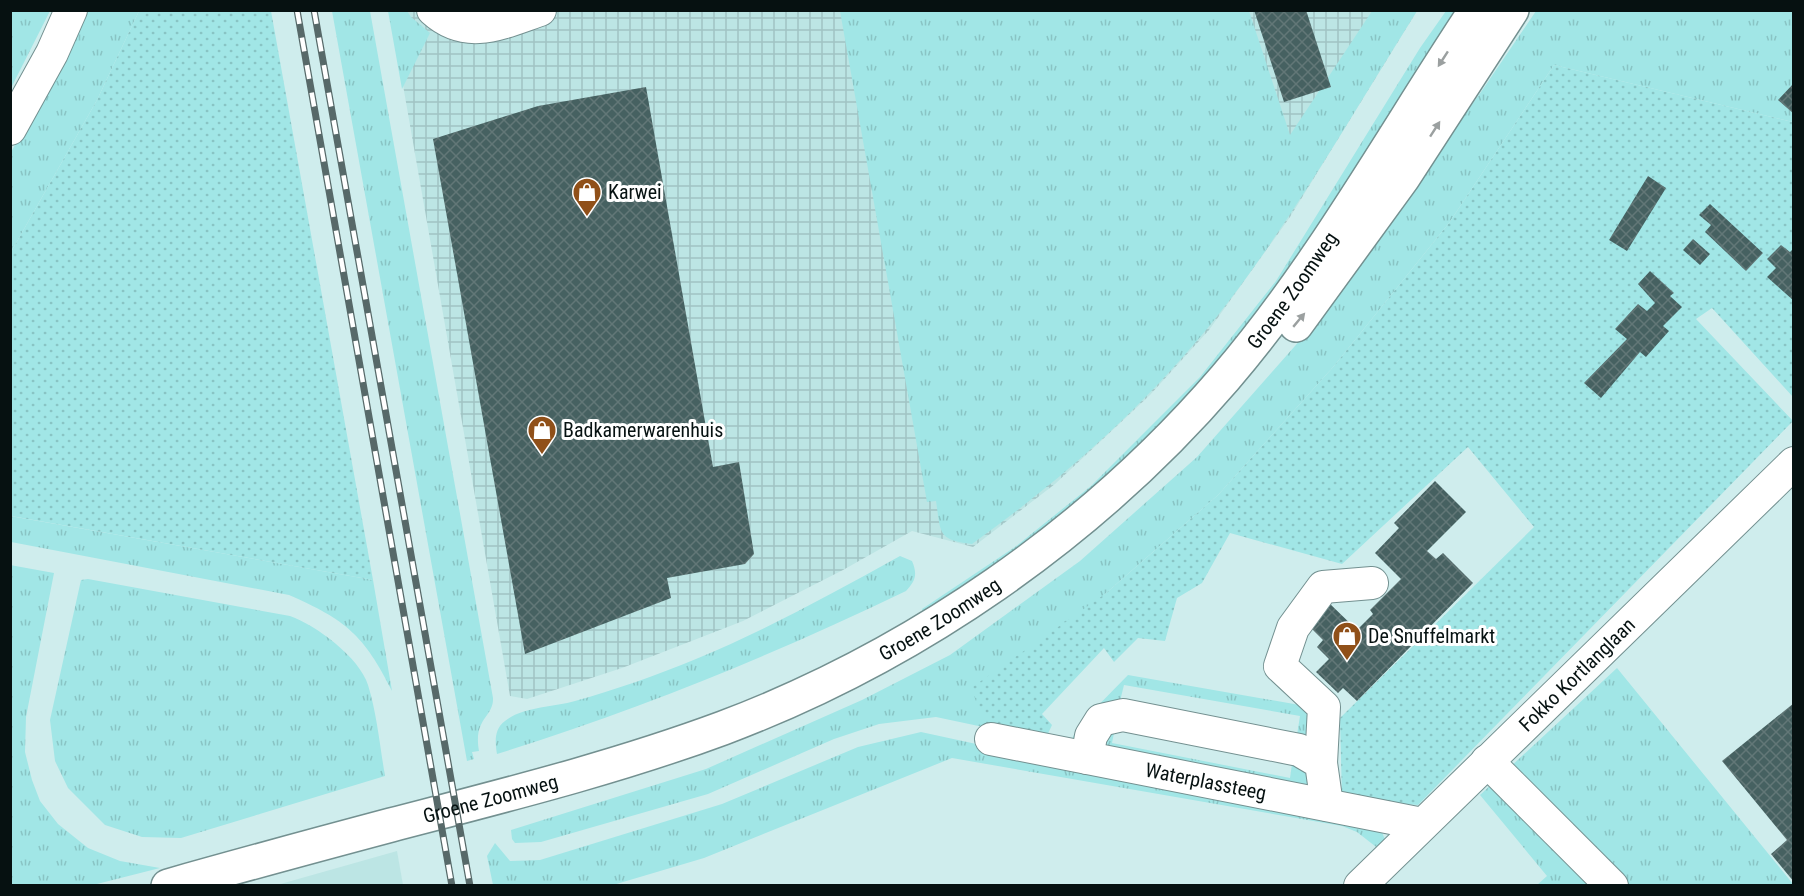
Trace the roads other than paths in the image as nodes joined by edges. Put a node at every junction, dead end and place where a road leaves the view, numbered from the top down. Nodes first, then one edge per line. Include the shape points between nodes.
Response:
1 (71, 10) edge
2 (433, 10) edge
3 (540, 10) edge
4 (1476, 10) edge
5 (1512, 10) edge
6 (10, 129) edge
7 (1794, 463) edge
8 (1372, 583) dead end
9 (991, 739) dead end
10 (1087, 758) junction
11 (1487, 760) junction
12 (1320, 763) junction
13 (1327, 805) junction
14 (1422, 824) junction
15 (168, 885) edge
16 (247, 885) edge
17 (1360, 885) edge
18 (1612, 885) edge

1 - 6 street
2 - 3 street via 444,21 481,29
4 -> 15 main road, Groene Zoomweg via 1288,300 1225,378 1144,462 1080,520 971,601 849,672 723,728 505,795
16 -> 5 main road, Groene Zoomweg via 634,778 731,745 857,688 980,615 1075,547 1216,420 1307,311 1403,178
7 - 11 street, Fokko Kortlanglaan
8 - 12 street via 1323,587 1293,628 1280,666 1324,707
9 - 10 street, Waterplassteeg
10 - 12 street via 1091,736 1101,720 1123,715 1299,750
10 - 13 street, Waterplassteeg
11 - 14 street, Fokko Kortlanglaan
11 - 18 street
12 - 13 street
13 - 14 street, Waterplassteeg
14 - 17 street, Fokko Kortlanglaan

